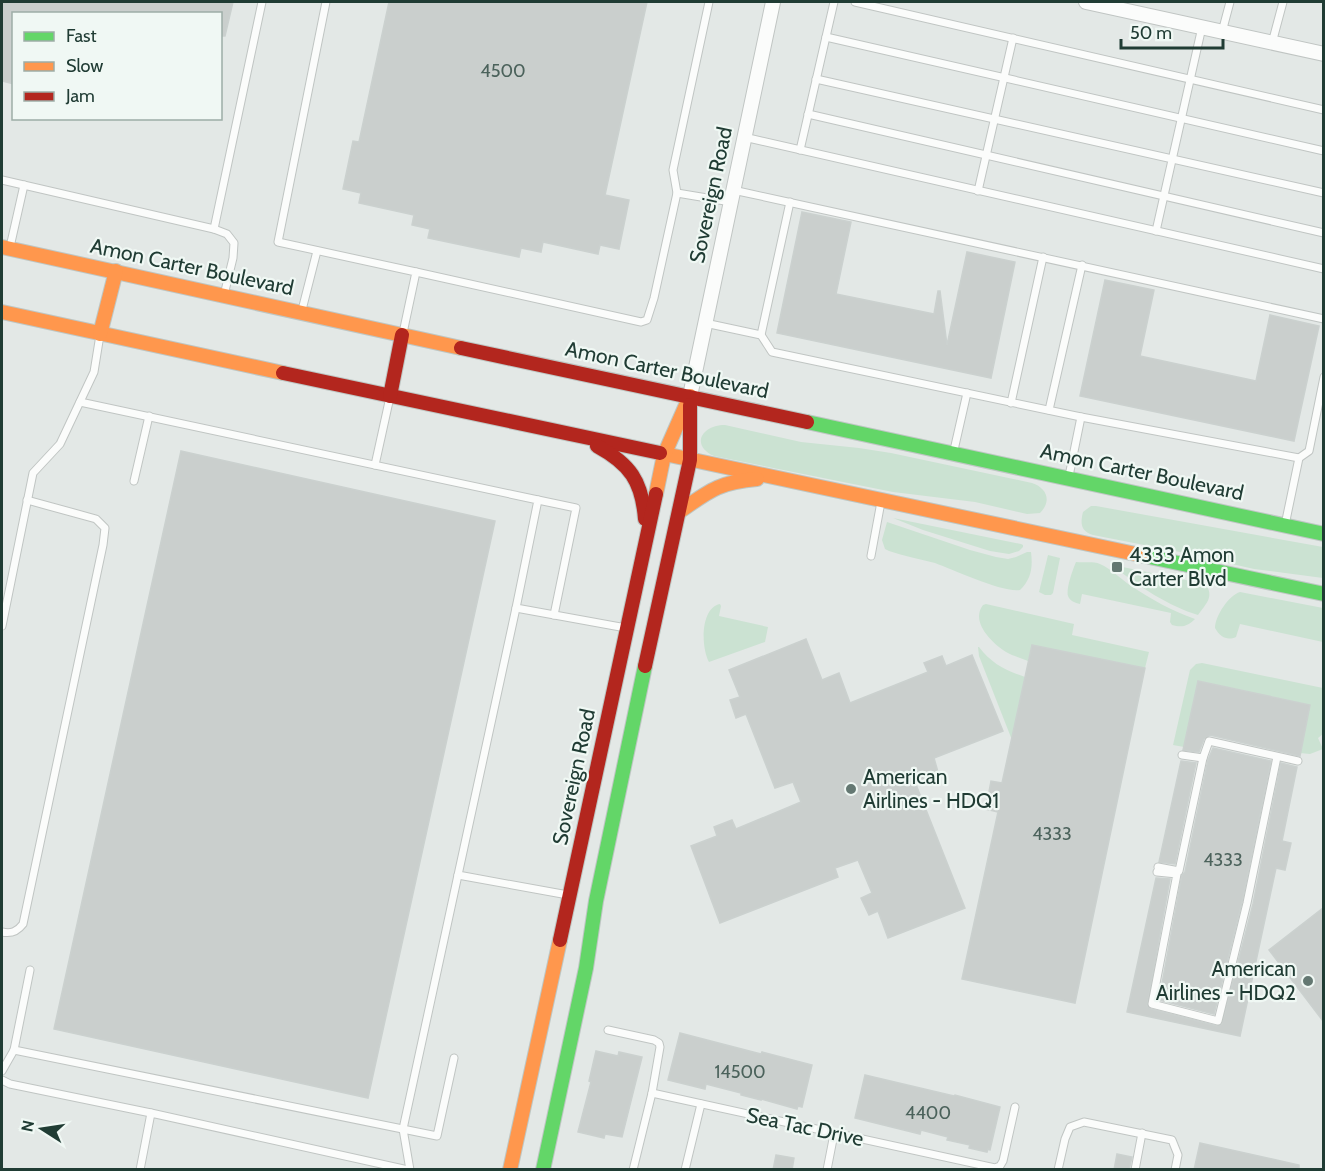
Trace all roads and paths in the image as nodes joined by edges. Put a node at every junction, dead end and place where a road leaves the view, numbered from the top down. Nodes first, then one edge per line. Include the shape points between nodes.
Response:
1 (262, 2) edge
2 (326, 2) edge
3 (709, 2) edge
4 (773, 2) edge
5 (834, 2) edge
6 (855, 2) edge
7 (1086, 2) edge
8 (1230, 2) edge
9 (1283, 2) edge
10 (1202, 27) junction
11 (1222, 32) junction
12 (826, 37) junction
13 (1013, 38) junction
14 (1272, 43) junction
15 (1323, 54) edge
16 (1004, 78) junction
17 (816, 79) junction
18 (1190, 79) junction
19 (1323, 110) edge
20 (808, 114) junction
21 (995, 118) junction
22 (1181, 118) junction
23 (744, 137) junction
24 (800, 150) junction
25 (1323, 151) edge
26 (987, 155) junction
27 (1172, 158) junction
28 (2, 180) edge
29 (24, 185) junction
30 (978, 191) junction
31 (677, 193) junction
32 (1323, 193) edge
33 (732, 196) junction
34 (1164, 196) junction
35 (790, 202) junction
36 (214, 229) junction
37 (1156, 231) junction
38 (1323, 233) edge
39 (6, 248) edge
40 (317, 251) junction
41 (1043, 257) junction
42 (1082, 265) junction
43 (1323, 269) edge
44 (116, 271) junction
45 (416, 272) junction
46 (224, 295) junction
47 (2, 312) edge
48 (302, 312) junction
49 (1323, 319) edge
50 (705, 323) junction
51 (100, 334) junction
52 (402, 335) junction
53 (761, 335) junction
54 (1323, 377) edge
55 (967, 393) junction
56 (390, 396) junction
57 (690, 396) junction
58 (80, 402) junction
59 (1011, 403) junction
60 (1049, 410) junction
61 (149, 416) junction
62 (1081, 417) junction
63 (578, 436) junction
64 (954, 453) junction
65 (664, 455) junction
66 (1299, 458) junction
67 (690, 460) junction
68 (375, 465) junction
69 (775, 478) junction
70 (1069, 478) junction
71 (134, 481) dead end
72 (27, 500) junction
73 (538, 500) junction
74 (881, 501) junction
75 (679, 512) junction
76 (1285, 525) junction
77 (1323, 534) edge
78 (871, 556) dead end
79 (639, 573) junction
80 (1323, 594) edge
81 (516, 608) junction
82 (554, 615) junction
83 (2, 626) edge
84 (627, 628) junction
85 (1182, 755) dead end
86 (1277, 757) junction
87 (1203, 758) junction
88 (1298, 761) dead end
89 (458, 875) junction
90 (570, 896) junction
91 (2, 932) edge
92 (30, 970) dead end
93 (608, 1030) dead end
94 (14, 1050) junction
95 (454, 1058) dead end
96 (2, 1071) edge
97 (2, 1080) edge
98 (652, 1093) junction
99 (701, 1104) junction
100 (1016, 1107) dead end
101 (151, 1113) junction
102 (403, 1129) junction
103 (834, 1134) junction
104 (1143, 1134) junction
105 (958, 1161) junction
106 (140, 1170) edge
107 (409, 1170) edge
108 (510, 1170) edge
109 (543, 1170) edge
110 (633, 1170) edge
111 (685, 1170) edge
112 (827, 1170) edge
113 (956, 1170) edge
114 (1058, 1170) edge
115 (1135, 1170) edge
116 (1175, 1170) edge

1 - 36 lane
2 - 40 lane via 278,242
3 - 31 lane via 673,170
4 - 23 street, Sovereign Road
5 - 12 lane
6 - 13 lane
7 - 10 street
8 - 11 lane
9 - 14 lane
10 - 11 street
10 - 18 lane
11 - 14 street
12 - 16 lane
12 - 17 lane
13 - 16 lane
13 - 18 lane
14 - 15 street
16 - 21 lane
16 - 22 lane
17 - 20 lane
17 - 21 lane
18 - 19 lane
18 - 22 lane
20 - 24 lane
20 - 26 lane
21 - 26 lane
21 - 27 lane
22 - 25 lane
22 - 27 lane
23 - 24 lane
23 - 33 street, Sovereign Road
24 - 30 lane
26 - 30 lane
26 - 34 lane
27 - 32 lane
27 - 34 lane
28 - 29 lane
29 - 36 lane
29 - 39 lane
30 - 37 lane
31 - 33 lane
31 - 45 lane via 654,298 647,320 641,322
33 - 35 lane
33 - 50 street, Sovereign Road
34 - 37 lane
34 - 38 lane
35 - 41 lane
35 - 53 lane
36 - 46 lane via 227,234 234,243
37 - 43 lane
39 - 44 street, Amon Carter Boulevard
40 - 45 lane
40 - 48 lane
41 - 42 lane
41 - 59 lane
42 - 49 lane
42 - 60 lane
44 - 46 street, Amon Carter Boulevard
44 - 51 street
45 - 52 lane
46 - 48 street, Amon Carter Boulevard
47 - 51 street
48 - 52 street, Amon Carter Boulevard
50 - 53 lane
50 - 57 street, Sovereign Road
51 - 56 street
51 - 58 lane via 94,372
52 - 56 street
52 - 57 street, Amon Carter Boulevard
53 - 55 lane via 772,352
54 - 66 lane via 1309,451
55 - 59 lane
55 - 64 lane
56 - 63 street
56 - 68 lane
57 - 64 street, Amon Carter Boulevard
57 - 65 street, Sovereign Road
57 - 67 street, Sovereign Road
58 - 61 lane
58 - 72 lane via 60,444 33,473
59 - 60 lane
60 - 62 lane
61 - 68 lane
61 - 71 lane
62 - 66 lane
62 - 70 lane
63 - 65 street
63 - 79 street via 607,451 636,479 645,501
64 - 70 street, Amon Carter Boulevard
65 - 67 street
65 - 79 street, Sovereign Road
66 - 76 lane
67 - 69 street
67 - 75 street, Sovereign Road
68 - 73 lane
69 - 74 street
69 - 75 street via 720,485
70 - 76 street, Amon Carter Boulevard
72 - 83 lane
72 - 91 lane via 96,519 105,528 23,924 17,931
73 - 81 lane
73 - 82 lane via 576,508
74 - 78 lane
74 - 80 street
75 - 109 street, Sovereign Road
76 - 77 street, Amon Carter Boulevard
79 - 84 street, Sovereign Road
81 - 82 lane
81 - 89 lane
82 - 84 lane
84 - 90 street, Sovereign Road
85 - 87 lane
86 - 87 lane via 1209,741
86 - 87 lane via 1218,1021 1152,1004 1177,874 1158,869 1179,871
86 - 88 lane
89 - 90 lane
89 - 102 lane
90 - 108 street, Sovereign Road
92 - 94 lane
93 - 98 lane via 659,1043
94 - 96 lane
94 - 102 lane
95 - 102 lane via 437,1136
97 - 101 lane
98 - 99 lane, Sea Tac Drive
98 - 110 lane
99 - 103 lane, Sea Tac Drive
99 - 111 lane
100 - 105 lane, Sea Tac Drive via 1000,1166
101 - 106 lane
101 - 107 lane
102 - 107 lane
103 - 105 lane, Sea Tac Drive
103 - 112 lane
104 - 114 lane via 1084,1122 1070,1127
104 - 115 lane
104 - 116 lane via 1172,1140 1178,1155
105 - 113 lane

